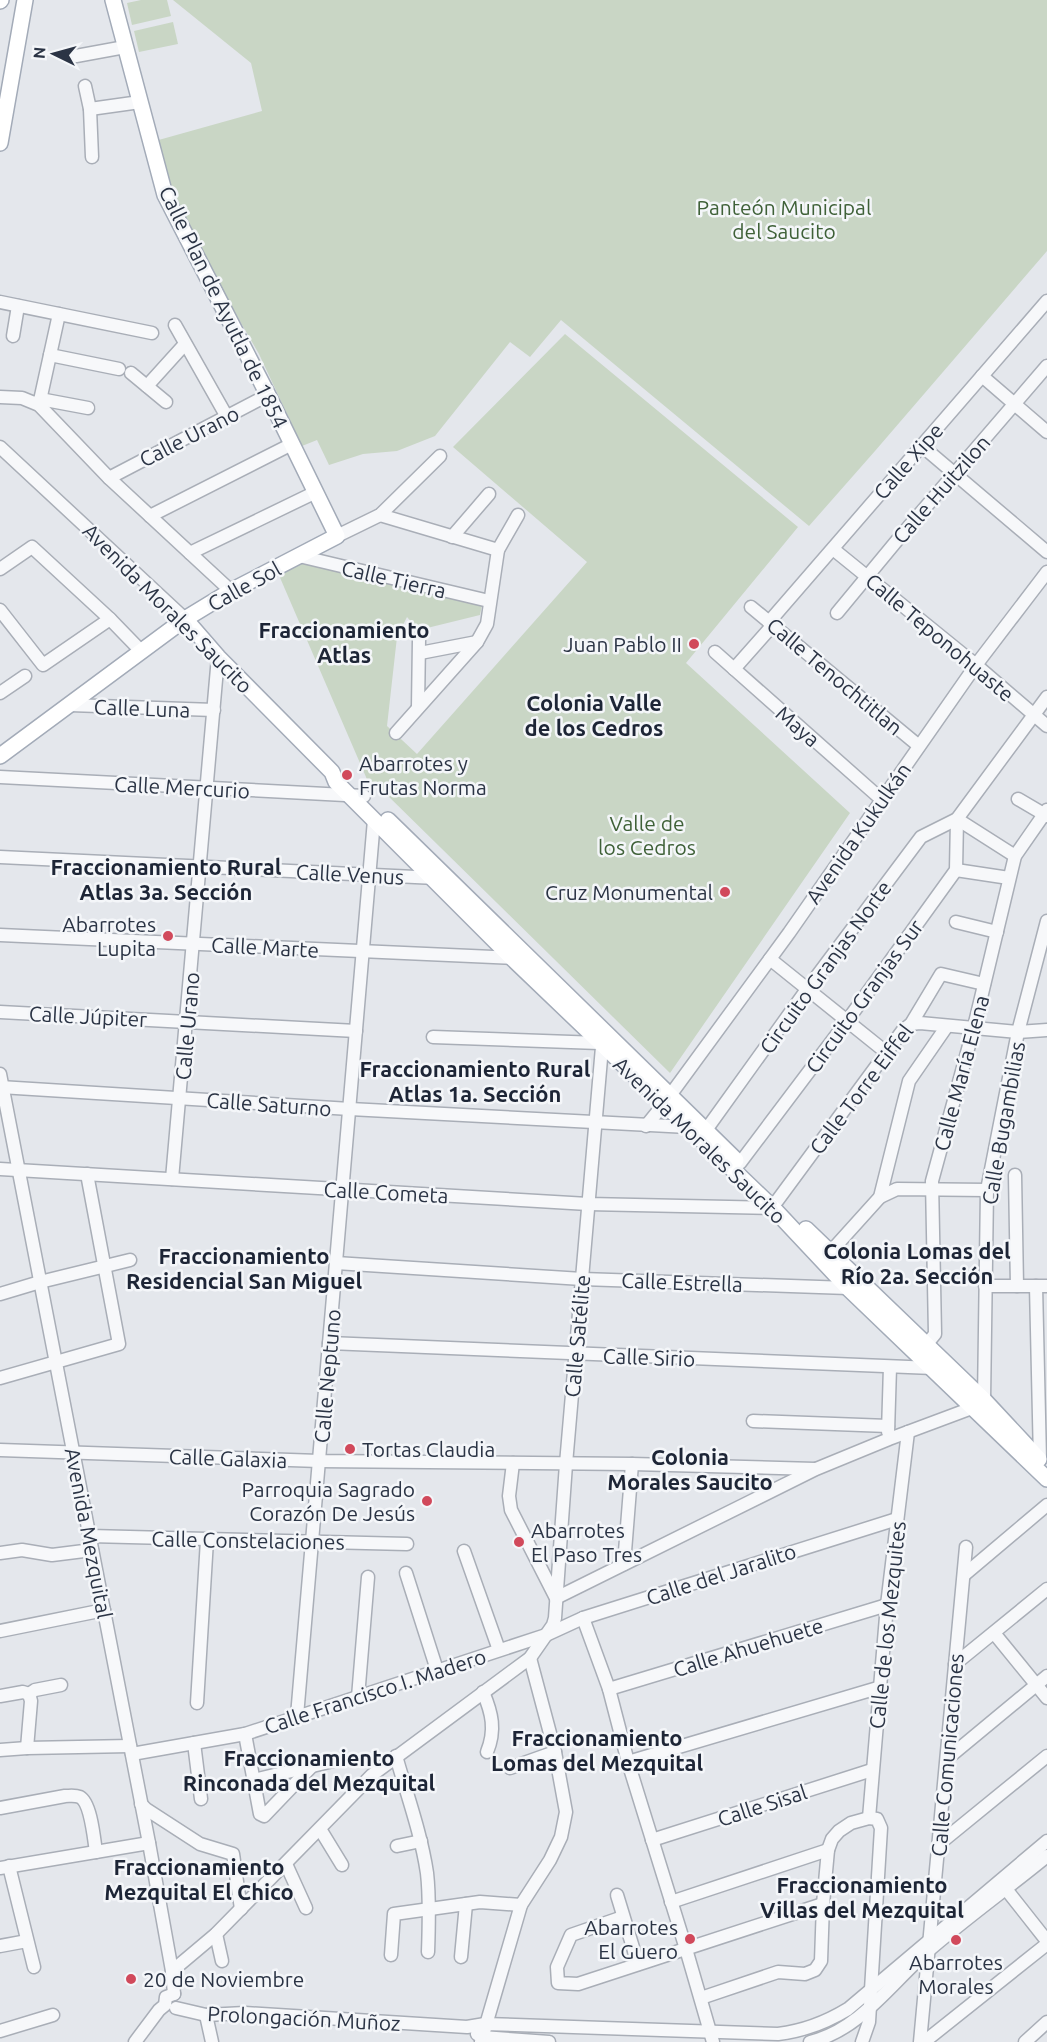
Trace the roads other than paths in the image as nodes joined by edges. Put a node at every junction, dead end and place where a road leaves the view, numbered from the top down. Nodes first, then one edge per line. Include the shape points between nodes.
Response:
1 (25, 0) edge
2 (113, 0) edge
3 (125, 46) junction
4 (76, 56) dead end
5 (85, 86) dead end
6 (140, 102) junction
7 (90, 109) junction
8 (0, 142) edge
9 (92, 157) dead end
10 (1047, 301) edge
11 (0, 302) edge
12 (18, 306) junction
13 (58, 314) junction
14 (175, 325) dead end
15 (152, 333) dead end
16 (13, 336) dead end
17 (185, 344) junction
18 (50, 355) junction
19 (1047, 366) edge
20 (119, 369) dead end
21 (131, 373) dead end
22 (982, 376) junction
23 (147, 386) junction
24 (268, 395) junction
25 (0, 397) edge
26 (40, 402) junction
27 (166, 402) dead end
28 (1014, 404) junction
29 (88, 408) dead end
30 (227, 417) junction
31 (1047, 432) edge
32 (292, 444) junction
33 (922, 446) junction
34 (0, 447) edge
35 (440, 456) dead end
36 (955, 473) junction
37 (109, 478) junction
38 (316, 492) junction
39 (489, 494) dead end
40 (380, 515) junction
41 (518, 515) dead end
42 (150, 516) junction
43 (337, 536) junction
44 (452, 537) junction
45 (833, 549) junction
46 (498, 550) junction
47 (1047, 552) edge
48 (190, 553) junction
49 (299, 556) junction
50 (0, 569) edge
51 (1047, 572) edge
52 (867, 577) junction
53 (231, 591) junction
54 (489, 601) junction
55 (751, 607) dead end
56 (0, 610) edge
57 (837, 613) dead end
58 (110, 619) junction
59 (185, 619) junction
60 (771, 623) junction
61 (419, 640) dead end
62 (477, 642) junction
63 (142, 652) junction
64 (715, 652) dead end
65 (420, 653) junction
66 (218, 657) junction
67 (976, 665) junction
68 (734, 669) junction
69 (25, 676) dead end
70 (0, 693) edge
71 (1047, 697) edge
72 (70, 705) junction
73 (418, 707) junction
74 (214, 710) junction
75 (1034, 715) junction
76 (1047, 726) edge
77 (396, 733) dead end
78 (919, 746) junction
79 (0, 756) edge
80 (0, 777) edge
81 (207, 788) junction
82 (357, 796) junction
83 (881, 799) junction
84 (1018, 799) dead end
85 (1046, 813) edge
86 (957, 819) junction
87 (374, 820) junction
88 (1015, 856) junction
89 (0, 857) edge
90 (200, 867) junction
91 (956, 870) junction
92 (369, 875) junction
93 (432, 878) junction
94 (1009, 878) junction
95 (448, 879) junction
96 (472, 910) junction
97 (1047, 921) edge
98 (956, 922) dead end
99 (997, 932) junction
100 (0, 935) edge
101 (194, 944) junction
102 (363, 951) junction
103 (512, 958) junction
104 (530, 958) junction
105 (770, 959) junction
106 (984, 984) junction
107 (808, 988) junction
108 (0, 1012) edge
109 (847, 1021) junction
110 (187, 1022) junction
111 (911, 1024) junction
112 (947, 1026) junction
113 (974, 1027) junction
114 (1047, 1030) edge
115 (356, 1031) junction
116 (1018, 1032) junction
117 (433, 1037) dead end
118 (604, 1042) junction
119 (887, 1053) junction
120 (0, 1074) edge
121 (1, 1087) edge
122 (180, 1098) junction
123 (667, 1100) junction
124 (350, 1109) junction
125 (596, 1122) junction
126 (646, 1126) junction
127 (688, 1127) junction
128 (706, 1130) junction
129 (740, 1163) junction
130 (0, 1169) edge
131 (19, 1170) junction
132 (87, 1174) junction
133 (1015, 1175) dead end
134 (172, 1179) junction
135 (931, 1188) junction
136 (343, 1189) junction
137 (987, 1190) junction
138 (880, 1197) junction
139 (588, 1204) junction
140 (775, 1204) junction
141 (826, 1257) junction
142 (130, 1260) dead end
143 (336, 1263) junction
144 (105, 1266) junction
145 (582, 1279) junction
146 (40, 1282) junction
147 (985, 1286) junction
148 (1017, 1286) junction
149 (1042, 1286) edge
150 (848, 1288) junction
151 (0, 1294) edge
152 (1042, 1342) edge
153 (329, 1343) junction
154 (926, 1345) junction
155 (575, 1354) junction
156 (56, 1361) junction
157 (890, 1367) junction
158 (933, 1368) junction
159 (0, 1378) edge
160 (1043, 1396) edge
161 (978, 1404) junction
162 (753, 1421) dead end
163 (888, 1426) junction
164 (908, 1432) junction
165 (889, 1439) junction
166 (0, 1450) edge
167 (74, 1453) junction
168 (319, 1461) junction
169 (513, 1463) junction
170 (1044, 1463) edge
171 (566, 1464) junction
172 (632, 1464) junction
173 (816, 1469) junction
174 (1047, 1479) edge
175 (1047, 1505) edge
176 (897, 1519) junction
177 (90, 1536) junction
178 (207, 1539) junction
179 (312, 1542) junction
180 (407, 1544) dead end
181 (966, 1547) dead end
182 (92, 1550) junction
183 (465, 1551) dead end
184 (0, 1553) edge
185 (624, 1564) junction
186 (406, 1573) dead end
187 (963, 1575) junction
188 (368, 1577) dead end
189 (1047, 1589) edge
190 (556, 1598) junction
191 (887, 1605) junction
192 (104, 1610) junction
193 (583, 1618) junction
194 (0, 1631) edge
195 (994, 1633) junction
196 (546, 1635) junction
197 (499, 1650) junction
198 (530, 1658) junction
199 (955, 1664) junction
200 (437, 1670) junction
201 (1047, 1676) edge
202 (62, 1685) dead end
203 (1036, 1686) junction
204 (881, 1687) junction
205 (609, 1689) junction
206 (483, 1692) junction
207 (29, 1694) junction
208 (0, 1696) edge
209 (358, 1697) junction
210 (1047, 1698) edge
211 (197, 1703) dead end
212 (297, 1716) junction
213 (245, 1734) junction
214 (194, 1743) junction
215 (27, 1748) junction
216 (0, 1750) edge
217 (131, 1750) junction
218 (487, 1752) dead end
219 (555, 1752) junction
220 (396, 1756) junction
221 (1047, 1756) edge
222 (948, 1758) junction
223 (333, 1761) dead end
224 (628, 1762) junction
225 (311, 1767) junction
226 (510, 1768) dead end
227 (872, 1770) junction
228 (254, 1780) junction
229 (201, 1799) dead end
230 (141, 1804) junction
231 (0, 1808) edge
232 (869, 1818) junction
233 (320, 1829) junction
234 (652, 1840) junction
235 (421, 1841) junction
236 (1047, 1841) edge
237 (149, 1843) junction
238 (939, 1844) junction
239 (397, 1846) dead end
240 (828, 1850) junction
241 (96, 1852) junction
242 (1047, 1856) edge
243 (286, 1864) junction
244 (342, 1865) dead end
245 (5, 1867) edge
246 (1003, 1885) junction
247 (617, 1895) dead end
248 (671, 1902) junction
249 (466, 1904) junction
250 (823, 1904) junction
251 (521, 1905) junction
252 (306, 1908) dead end
253 (430, 1908) junction
254 (241, 1909) junction
255 (623, 1917) junction
256 (216, 1934) junction
257 (27, 1941) junction
258 (1047, 1942) edge
259 (929, 1945) junction
260 (0, 1946) edge
261 (686, 1949) junction
262 (428, 1952) dead end
263 (391, 1955) dead end
264 (461, 1957) dead end
265 (222, 1960) dead end
266 (638, 1964) junction
267 (34, 1967) dead end
268 (172, 1971) junction
269 (870, 1990) junction
270 (701, 1998) junction
271 (171, 2006) junction
272 (870, 2006) junction
273 (53, 2015) dead end
274 (206, 2015) junction
275 (1047, 2022) edge
276 (485, 2024) junction
277 (467, 2027) junction
278 (0, 2031) edge
279 (712, 2036) edge
280 (0, 2037) edge
281 (776, 2038) edge
282 (482, 2040) edge
283 (2, 2042) edge
284 (135, 2042) edge
285 (212, 2042) edge
286 (534, 2042) edge
287 (549, 2042) edge
288 (810, 2042) edge
289 (862, 2042) edge
290 (922, 2042) edge
291 (1025, 2042) edge

1 - 8 main road
2 - 3 main road, Calle Plan de Ayutla de 1854
3 - 4 street
3 - 6 main road, Calle Plan de Ayutla de 1854
5 - 7 street
6 - 7 street
6 - 24 main road, Calle Plan de Ayutla de 1854 via 165,195
7 - 9 street
10 - 22 street, Calle Xipe
11 - 12 street
12 - 13 street
12 - 16 street
13 - 15 street
13 - 18 street
14 - 17 street
17 - 23 street
17 - 30 street
18 - 20 street
18 - 26 street
19 - 28 street, Calle Huitzilon
21 - 23 street
22 - 28 street
22 - 33 street, Calle Xipe
23 - 27 street
24 - 30 street, Calle Urano
24 - 32 main road, Calle Plan de Ayutla de 1854
25 - 26 street
26 - 29 street
26 - 37 street
28 - 31 street
28 - 36 street, Calle Huitzilon
30 - 37 street, Calle Urano
32 - 38 main road, Calle Plan de Ayutla de 1854
32 - 42 street
33 - 36 street
33 - 45 street, Calle Xipe
34 - 59 street, Avenida Morales Saucito
35 - 40 street, Calle Sol
36 - 47 street
36 - 52 street, Calle Huitzilon
37 - 42 street
38 - 43 main road, Calle Plan de Ayutla de 1854
38 - 48 street
39 - 44 street
40 - 43 street, Calle Sol
40 - 44 street
41 - 46 street
42 - 48 street
43 - 49 main road, Calle Sol
44 - 46 street
45 - 52 street, Calle Teponohuaste
45 - 60 street, Calle Xipe
46 - 54 street
48 - 53 street
49 - 53 main road, Calle Sol
49 - 54 street, Calle Tierra
50 - 58 street via 32,547
51 - 67 street, Avenida Kukulkán
52 - 57 street, Calle Huitzilon
52 - 67 street, Calle Teponohuaste
53 - 59 main road, Calle Sol
54 - 62 street via 488,624
55 - 60 street, Calle Tenochtitlan
56 - 58 street via 43,665
58 - 63 street
59 - 63 main road, Calle Sol
59 - 66 main road, Avenida Morales Saucito
60 - 68 street, Calle Xipe
60 - 78 street, Calle Tenochtitlan
61 - 65 street
62 - 65 street
62 - 73 street
63 - 72 main road, Calle Sol
64 - 68 street, Maya
65 - 73 street
66 - 74 street, Calle Urano
66 - 82 main road, Avenida Morales Saucito via 332,772 336,782
67 - 75 street, Calle Teponohuaste
67 - 78 street, Avenida Kukulkán
68 - 83 street, Maya
69 - 70 street
71 - 75 street
72 - 74 street, Calle Luna
72 - 79 main road, Calle Sol
73 - 77 street
74 - 81 street, Calle Urano
75 - 76 street, Calle Teponohuaste
75 - 86 street
78 - 83 street, Avenida Kukulkán
80 - 81 street, Calle Mercurio
81 - 82 street, Calle Mercurio
81 - 90 street, Calle Urano
82 - 87 main road, Avenida Morales Saucito
82 - 95 main road, Avenida Morales Saucito
83 - 105 street, Avenida Kukulkán
84 - 85 street
85 - 88 street, Calle María Elena
86 - 88 street
86 - 91 street
86 - 107 street, Circuito Granjas Norte via 921,837
87 - 92 street, Calle Neptuno
87 - 93 main road, Avenida Morales Saucito
88 - 94 street, Calle María Elena
89 - 90 street, Calle Venus
90 - 92 street, Calle Venus
90 - 101 street, Calle Urano
91 - 94 street
91 - 109 street, Circuito Granjas Sur
92 - 93 street, Calle Venus
92 - 102 street, Calle Neptuno
93 - 95 street, Calle Venus
93 - 96 main road, Avenida Morales Saucito
94 - 99 street, Calle María Elena
95 - 96 main road, Avenida Morales Saucito
96 - 103 main road, Avenida Morales Saucito
96 - 104 main road, Avenida Morales Saucito
97 - 116 street, Calle Bugambilias
98 - 99 street
99 - 106 street, Calle María Elena
100 - 101 street, Calle Marte
101 - 102 street, Calle Marte
101 - 110 street, Calle Urano
102 - 103 street, Calle Marte
102 - 115 street, Calle Neptuno
103 - 104 street, Calle Marte
103 - 118 main road, Avenida Morales Saucito
104 - 118 main road, Avenida Morales Saucito
105 - 107 street
105 - 123 street, Avenida Kukulkán
106 - 111 street, Calle Torre Eiffel via 940,974
106 - 113 street, Calle María Elena
107 - 109 street
107 - 128 street, Circuito Granjas Norte
108 - 110 street, Calle Júpiter
109 - 119 street
109 - 129 street, Circuito Granjas Sur
110 - 115 street, Calle Júpiter
110 - 122 street, Calle Urano
111 - 112 street
111 - 119 street, Calle Torre Eiffel
112 - 113 street
112 - 138 street via 909,1081
113 - 116 street
113 - 135 street, Calle María Elena
114 - 116 street
115 - 124 street, Calle Neptuno
116 - 137 street, Calle Bugambilias
117 - 118 street
118 - 123 main road, Avenida Morales Saucito
118 - 125 street, Calle Satélite
119 - 140 street, Calle Torre Eiffel
120 - 121 street, Avenida Mezquital
121 - 122 street, Calle Saturno
121 - 131 street, Avenida Mezquital
122 - 124 street, Calle Saturno
122 - 134 street, Calle Urano
123 - 126 street
123 - 127 main road, Avenida Morales Saucito
123 - 128 main road, Avenida Morales Saucito
124 - 125 street, Calle Saturno
124 - 136 street, Calle Neptuno
125 - 126 street, Calle Saturno
125 - 139 street, Calle Satélite
126 - 127 street, Calle Saturno
127 - 140 main road, Avenida Morales Saucito
128 - 129 main road, Avenida Morales Saucito
129 - 140 main road, Avenida Morales Saucito
130 - 131 street, Calle Cometa
131 - 132 street, Calle Cometa
131 - 146 street, Avenida Mezquital
132 - 134 street, Calle Cometa
132 - 144 street
133 - 148 street
134 - 136 street, Calle Cometa
135 - 137 street
135 - 138 street via 897,1189
135 - 154 street, Calle María Elena via 935,1334
136 - 139 street, Calle Cometa
136 - 143 street, Calle Neptuno
137 - 147 street, Calle Bugambilias
138 - 141 street
139 - 140 street, Calle Cometa
139 - 145 street, Calle Satélite
140 - 141 main road, Avenida Morales Saucito
141 - 150 main road, Avenida Morales Saucito
141 - 154 main road, Avenida Morales Saucito
142 - 144 street
143 - 145 street, Calle Estrella
143 - 153 street, Calle Neptuno
144 - 146 street
144 - 156 street via 119,1344
145 - 150 street, Calle Estrella
145 - 155 street, Calle Satélite
146 - 151 street
146 - 156 street, Avenida Mezquital
147 - 148 street
147 - 161 street, Calle Bugambilias
148 - 149 street
149 - 152 street
150 - 158 main road, Avenida Morales Saucito
152 - 160 street
153 - 155 street, Calle Sirio
153 - 168 street, Calle Neptuno
154 - 161 main road, Avenida Morales Saucito
155 - 157 street, Calle Sirio
155 - 171 street, Calle Satélite
156 - 159 street
156 - 167 street, Avenida Mezquital
157 - 158 street, Calle Sirio
157 - 163 street
158 - 161 main road, Avenida Morales Saucito
160 - 170 street
161 - 164 street
161 - 170 main road, Avenida Morales Saucito
161 - 174 main road, Avenida Morales Saucito
162 - 163 street
163 - 165 street
164 - 165 street
164 - 176 street, Calle de los Mezquites
165 - 173 street
166 - 167 street, Calle Galaxia
167 - 168 street, Calle Galaxia
167 - 177 street, Avenida Mezquital
168 - 169 street, Calle Galaxia
168 - 179 street, Calle Neptuno
169 - 171 street, Calle Galaxia
169 - 190 street via 511,1510
171 - 172 street, Calle Galaxia
171 - 190 street, Calle Satélite
172 - 173 street, Calle Galaxia
172 - 185 street
173 - 185 street
175 - 187 street
176 - 191 street, Calle de los Mezquites
176 - 193 street, Calle del Jaralito
177 - 178 street, Calle Constelaciones
177 - 182 street, Avenida Mezquital
178 - 179 street, Calle Constelaciones
178 - 211 street
179 - 180 street, Calle Constelaciones
179 - 212 street, Calle Neptuno
181 - 187 street, Calle Comunicaciones
182 - 184 street via 52,1555 22,1550
182 - 192 street, Avenida Mezquital
183 - 197 street
185 - 190 street
186 - 200 street
187 - 199 street, Calle Comunicaciones
188 - 209 street
189 - 195 street
190 - 196 street, Calle Satélite via 555,1618
191 - 204 street, Calle de los Mezquites
191 - 205 street, Calle Ahuehuete
192 - 194 street
192 - 217 street, Avenida Mezquital
193 - 196 street, Calle del Jaralito
193 - 205 street
195 - 199 street
195 - 203 street
196 - 197 street, Calle Francisco I. Madero
196 - 198 street
197 - 200 street, Calle Francisco I. Madero
198 - 206 street
198 - 219 street
199 - 222 street, Calle Comunicaciones
200 - 209 street, Calle Francisco I. Madero
201 - 203 street
202 - 207 street
203 - 210 street
203 - 222 street
204 - 224 street
204 - 227 street, Calle de los Mezquites
205 - 224 street
206 - 218 street via 494,1729
206 - 220 street
207 - 208 street
207 - 215 street
209 - 212 street, Calle Francisco I. Madero
212 - 213 street, Calle Francisco I. Madero
213 - 214 street, Calle Francisco I. Madero
213 - 228 street
214 - 217 street, Calle Francisco I. Madero
214 - 229 street
215 - 216 street, Calle Francisco I. Madero
215 - 217 street, Calle Francisco I. Madero
217 - 230 street, Avenida Mezquital
219 - 226 street
219 - 251 street via 566,1812 561,1837
220 - 233 street
220 - 235 street
221 - 238 street
222 - 238 street, Calle Comunicaciones
223 - 225 street
224 - 234 street
225 - 228 street
225 - 228 street via 264,1816 260,1814
227 - 232 street, Calle de los Mezquites
227 - 234 street, Calle Sisal
230 - 237 street, Avenida Mezquital
230 - 254 street via 200,1844 233,1854
231 - 241 street via 65,1796 81,1798 87,1805
232 - 240 street via 839,1831
232 - 269 street via 877,1819 881,1828
233 - 243 street
233 - 244 street
234 - 248 street
235 - 239 street
235 - 253 street
236 - 246 street
237 - 241 street
237 - 268 street, Avenida Mezquital
238 - 259 street, Calle Comunicaciones
240 - 248 street
240 - 250 street
241 - 245 street
242 - 246 street
243 - 252 street
243 - 254 street
245 - 257 street
246 - 258 street
246 - 259 street
247 - 255 street
248 - 261 street
249 - 251 street
249 - 253 street
249 - 264 street
250 - 261 street
250 - 270 street via 821,1961 815,1970 805,1974 778,1972
251 - 276 street
253 - 262 street
253 - 263 street via 394,1914
254 - 256 street
255 - 266 street
255 - 266 street via 571,1935 557,1967 558,1983 578,1984
256 - 265 street
256 - 268 street
257 - 260 street
257 - 267 street
258 - 290 street
259 - 269 street, Prolongación Muñoz
259 - 272 street
259 - 290 street, Calle Comunicaciones
261 - 266 street
261 - 270 street
268 - 271 street, Avenida Mezquital via 174,1994 179,2000
269 - 272 street
269 - 281 street, Prolongación Muñoz via 833,2019
270 - 279 street
271 - 274 street, Prolongación Muñoz
271 - 284 street via 159,2010
272 - 288 street via 835,2034
272 - 289 street
273 - 278 street
274 - 277 street, Prolongación Muñoz via 245,2013
274 - 285 street
275 - 291 street
276 - 277 street, Prolongación Muñoz
276 - 279 street, Prolongación Muñoz
276 - 282 street
277 - 282 street
279 - 281 street, Prolongación Muñoz
280 - 283 street
282 - 286 street
286 - 287 street

